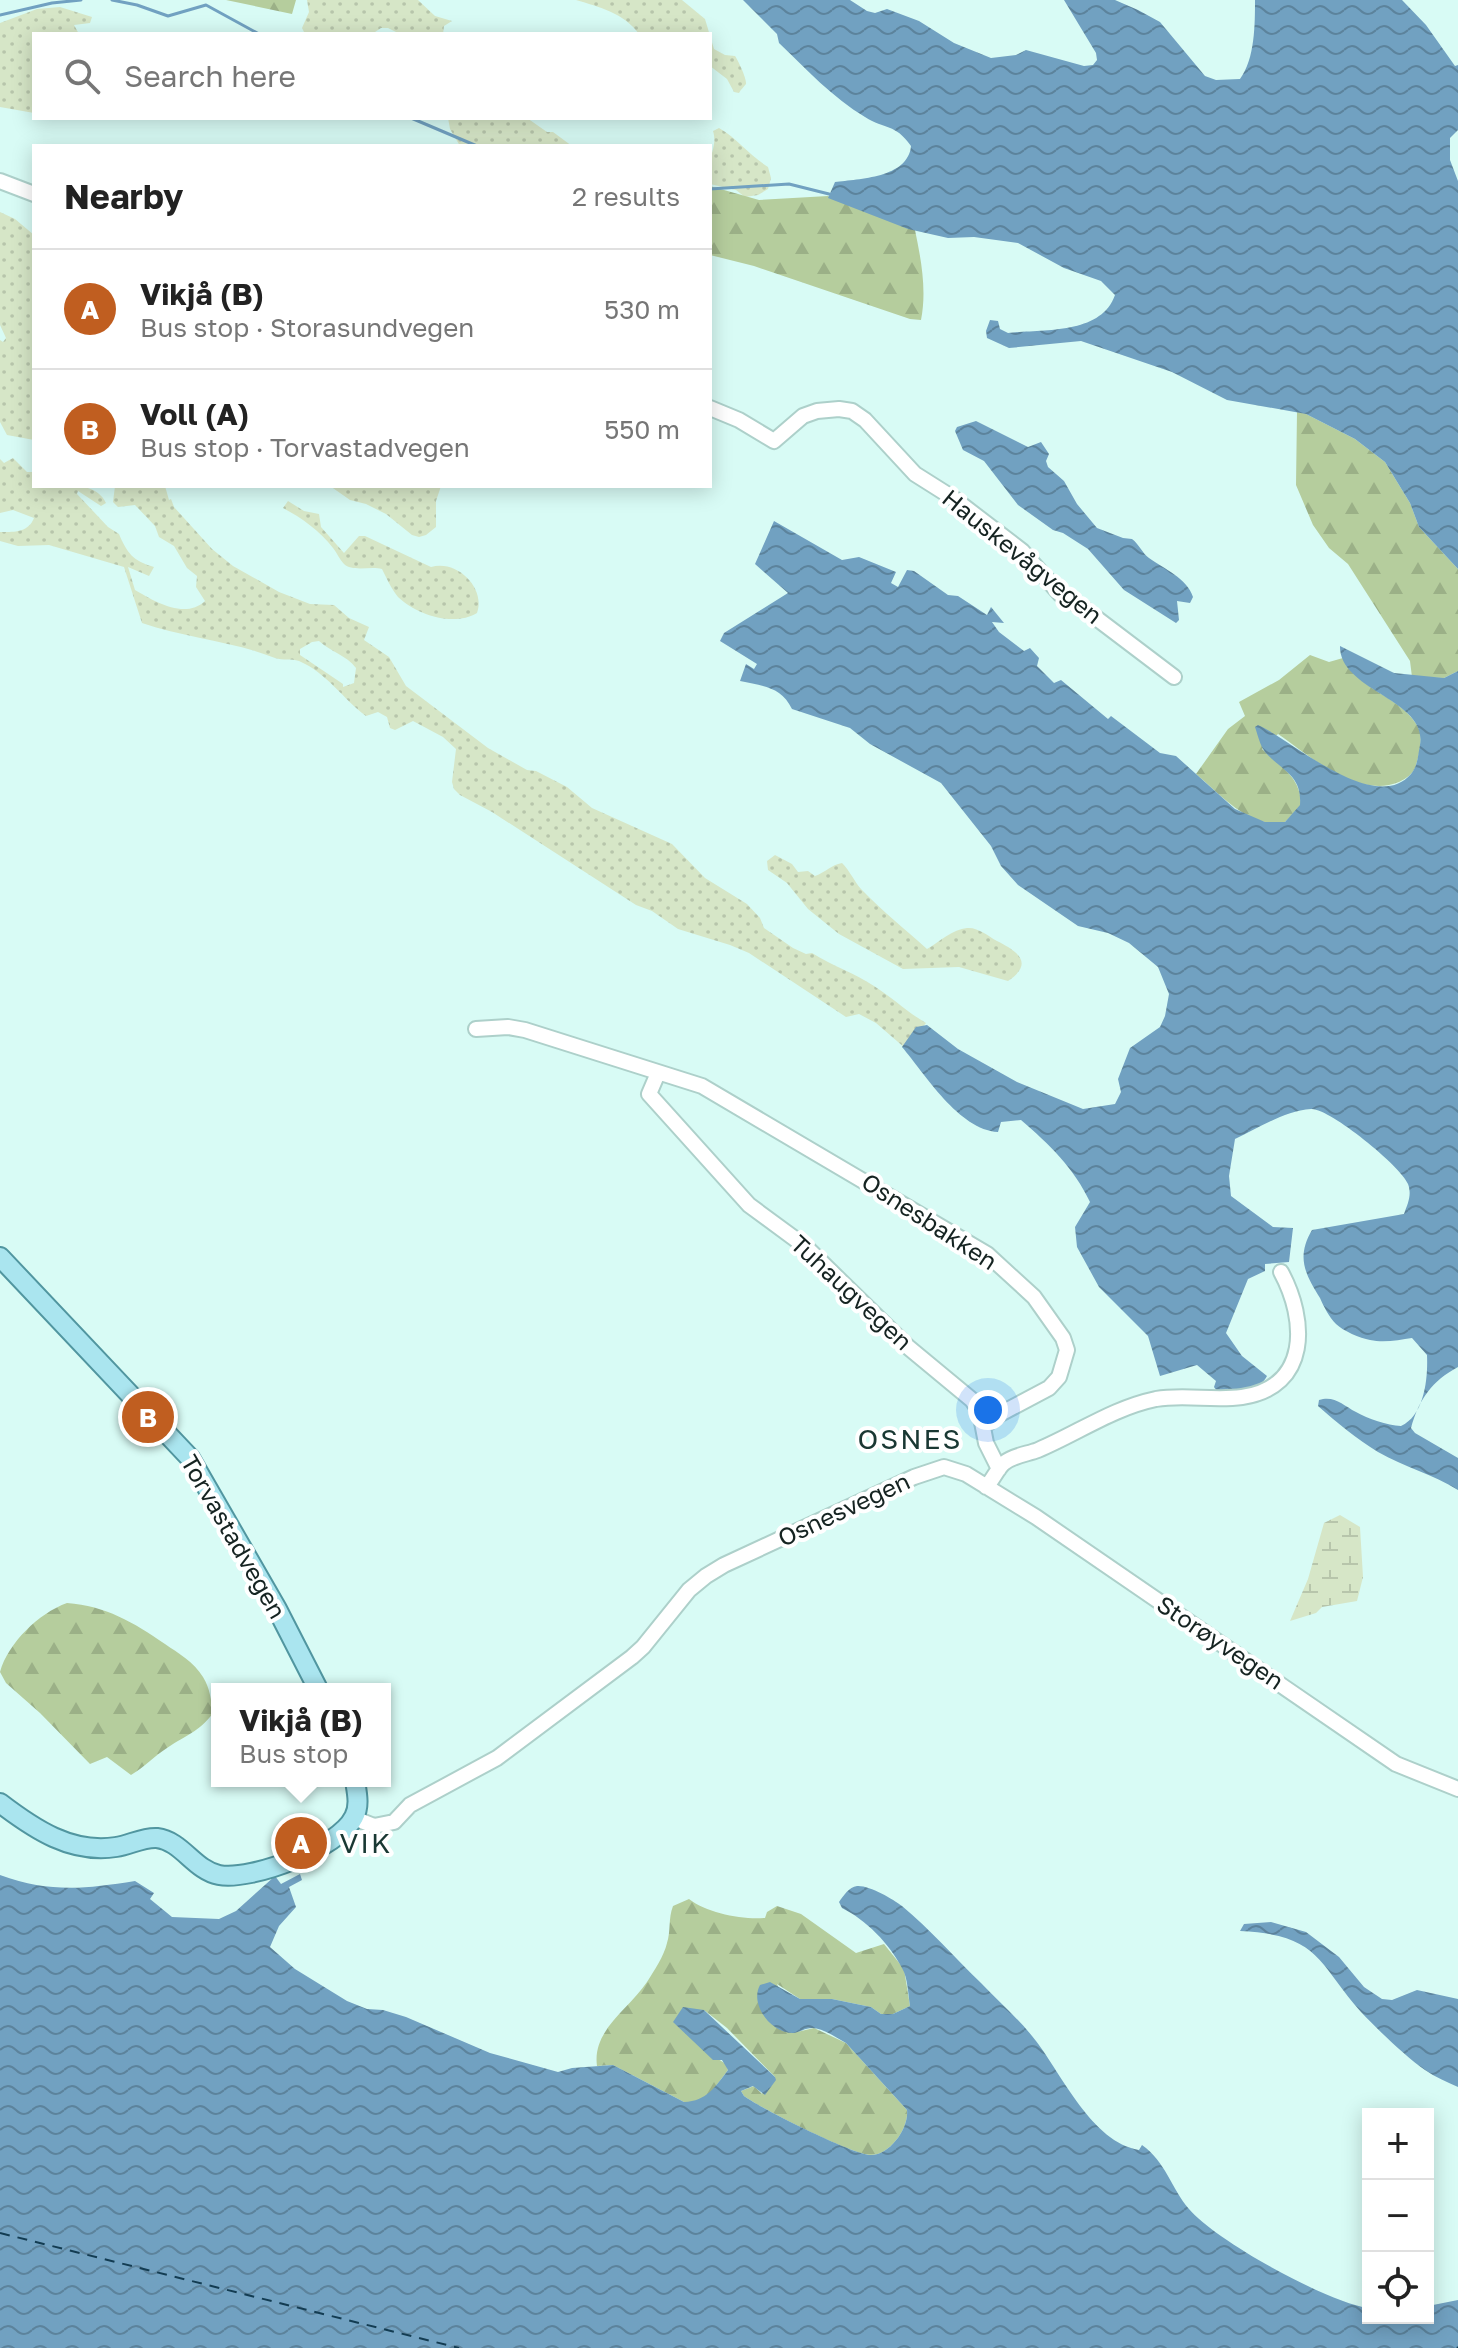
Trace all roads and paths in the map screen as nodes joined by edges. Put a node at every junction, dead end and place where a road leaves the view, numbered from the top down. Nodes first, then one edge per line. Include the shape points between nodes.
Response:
1 (0, 181) edge
2 (32, 193) edge
3 (712, 409) edge
4 (1174, 677) dead end
5 (476, 1029) dead end
6 (658, 1073) junction
7 (0, 1257) edge
8 (1281, 1272) dead end
9 (984, 1426) junction
10 (999, 1469) junction
11 (986, 1487) junction
12 (315, 1683) edge
13 (356, 1787) edge
14 (1458, 1789) edge
15 (0, 1803) edge
16 (354, 1818) junction

1 - 2 street
3 - 4 street, Hauskevågvegen via 774,441 803,416 852,411 915,474 1022,551 1060,594
5 - 6 street, Osnesbakken via 525,1030
6 - 9 street, Tuhaugvegen via 649,1094 749,1205 806,1247 908,1347 972,1400
6 - 9 street, Osnesbakken via 702,1086 862,1178 987,1254 1034,1297 1067,1350 1059,1377
7 - 12 main road, Torvastadvegen via 190,1458
8 - 10 street via 1295,1303 1300,1340 1292,1364 1272,1386 1242,1397 1165,1398 1136,1405
9 - 10 street, Tuhaugvegen
10 - 11 street
11 - 14 street, Storøyvegen via 1396,1764
11 - 16 street, Osnesvegen via 956,1469 937,1468 724,1565 689,1590 632,1657 497,1758 410,1805 394,1822 374,1826
13 - 16 main road
15 - 16 main road via 65,1842 99,1849 158,1838 202,1868 224,1876 276,1866 333,1838

